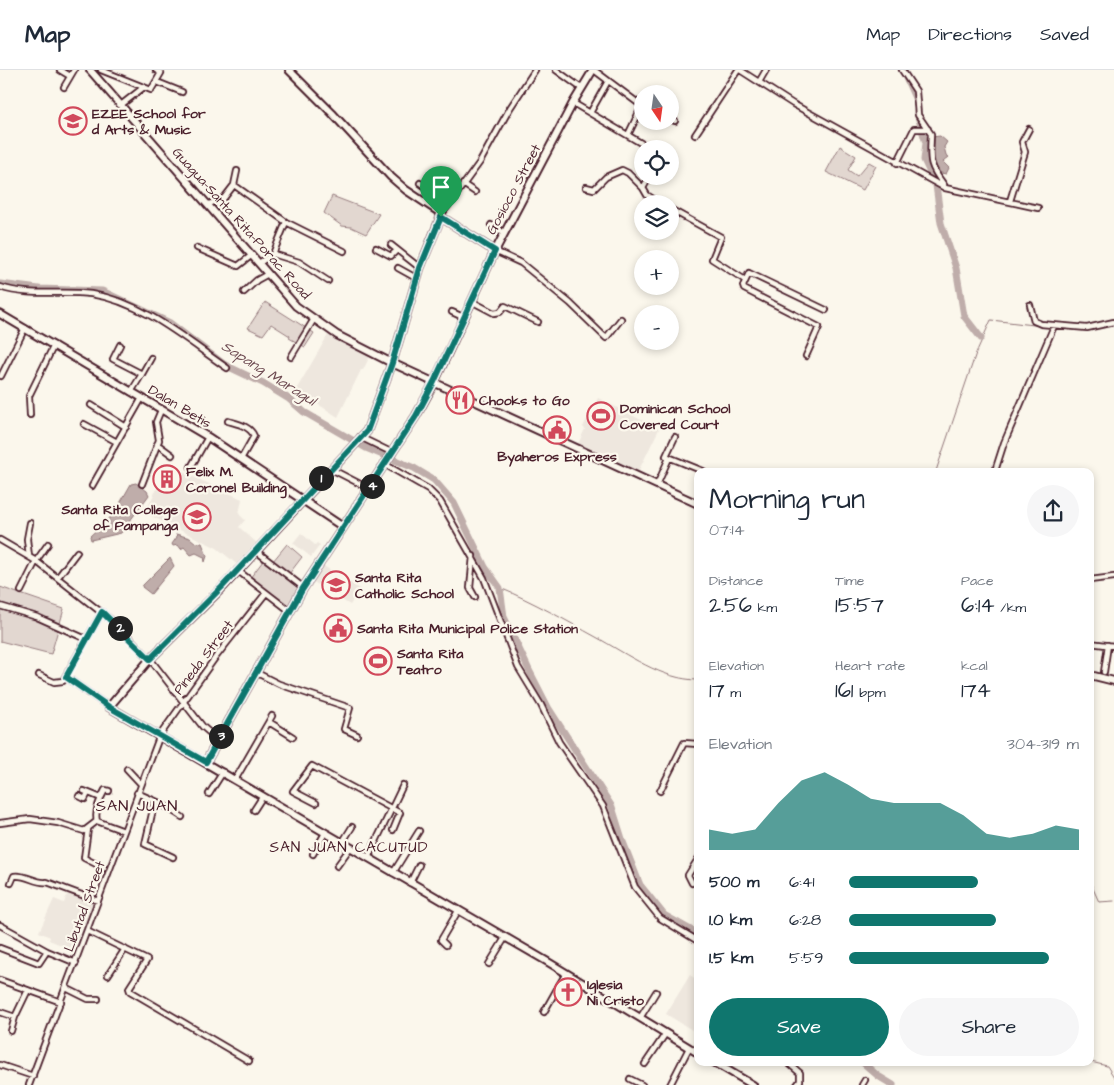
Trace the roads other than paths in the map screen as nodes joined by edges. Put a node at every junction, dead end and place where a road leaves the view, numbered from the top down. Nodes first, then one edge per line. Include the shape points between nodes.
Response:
1 (60, 70) edge
2 (74, 70) edge
3 (90, 70) edge
4 (94, 70) edge
5 (101, 70) edge
6 (156, 70) edge
7 (289, 70) edge
8 (527, 70) edge
9 (556, 70) edge
10 (593, 70) edge
11 (739, 70) edge
12 (766, 70) edge
13 (902, 70) edge
14 (534, 72) edge
15 (70, 76) junction
16 (608, 80) junction
17 (157, 82) junction
18 (759, 82) junction
19 (64, 87) dead end
20 (144, 87) junction
21 (581, 88) junction
22 (182, 92) dead end
23 (634, 100) edge
24 (573, 102) junction
25 (121, 105) junction
26 (590, 113) junction
27 (634, 123) edge
28 (1029, 129) dead end
29 (929, 130) junction
30 (628, 135) junction
31 (695, 135) dead end
32 (636, 140) edge
33 (897, 163) junction
34 (237, 171) dead end
35 (420, 183) dead end
36 (463, 184) junction
37 (234, 185) junction
38 (645, 185) edge
39 (942, 185) junction
40 (586, 188) dead end
41 (643, 188) junction
42 (475, 192) dead end
43 (647, 195) edge
44 (1010, 201) junction
45 (449, 203) junction
46 (209, 204) junction
47 (1038, 208) dead end
48 (679, 214) edge
49 (441, 215) junction
50 (286, 222) junction
51 (491, 225) dead end
52 (504, 233) junction
53 (391, 245) dead end
54 (197, 248) dead end
55 (376, 248) dead end
56 (397, 250) junction
57 (344, 251) dead end
58 (495, 251) junction
59 (273, 254) junction
60 (252, 255) junction
61 (259, 263) junction
62 (398, 268) dead end
63 (420, 268) junction
64 (268, 274) junction
65 (416, 278) junction
66 (328, 280) dead end
67 (745, 280) junction
68 (0, 287) edge
69 (244, 292) dead end
70 (473, 302) junction
71 (1030, 305) dead end
72 (826, 310) dead end
73 (452, 312) dead end
74 (0, 314) edge
75 (465, 318) junction
76 (314, 319) junction
77 (621, 319) dead end
78 (538, 322) dead end
79 (1114, 322) edge
80 (1054, 326) junction
81 (25, 328) junction
82 (54, 345) junction
83 (120, 346) dead end
84 (806, 356) dead end
85 (290, 357) dead end
86 (151, 358) dead end
87 (392, 363) junction
88 (227, 368) dead end
89 (142, 374) junction
90 (1, 376) dead end
91 (434, 382) junction
92 (131, 392) junction
93 (142, 398) junction
94 (91, 406) dead end
95 (161, 410) junction
96 (30, 415) dead end
97 (228, 420) dead end
98 (84, 424) dead end
99 (126, 427) junction
100 (208, 437) junction
101 (360, 437) junction
102 (675, 438) dead end
103 (117, 442) junction
104 (157, 444) junction
105 (393, 453) junction
106 (172, 455) dead end
107 (668, 458) junction
108 (242, 459) junction
109 (386, 464) junction
110 (191, 467) dead end
111 (330, 468) junction
112 (695, 468) edge
113 (996, 468) edge
114 (142, 484) dead end
115 (657, 485) junction
116 (92, 486) dead end
117 (370, 489) junction
118 (302, 498) junction
119 (694, 502) edge
120 (30, 523) dead end
121 (343, 527) junction
122 (0, 540) edge
123 (48, 544) dead end
124 (256, 551) junction
125 (77, 552) dead end
126 (29, 556) junction
127 (473, 556) junction
128 (36, 561) junction
129 (237, 570) junction
130 (58, 577) junction
131 (1114, 577) edge
132 (1094, 580) edge
133 (304, 588) junction
134 (21, 591) dead end
135 (266, 593) junction
136 (475, 597) dead end
137 (0, 606) edge
138 (290, 611) junction
139 (102, 612) junction
140 (86, 639) junction
141 (1094, 644) edge
142 (1111, 646) edge
143 (150, 659) junction
144 (255, 672) junction
145 (1104, 672) dead end
146 (39, 675) dead end
147 (1094, 676) edge
148 (66, 677) junction
149 (1114, 681) edge
150 (184, 701) junction
151 (109, 707) junction
152 (272, 716) dead end
153 (269, 722) junction
154 (160, 735) junction
155 (357, 735) dead end
156 (293, 737) dead end
157 (218, 740) junction
158 (694, 744) edge
159 (206, 762) junction
160 (127, 770) dead end
161 (223, 772) junction
162 (235, 780) junction
163 (141, 784) junction
164 (403, 785) dead end
165 (109, 791) dead end
166 (660, 791) dead end
167 (137, 793) junction
168 (208, 794) dead end
169 (78, 796) dead end
170 (263, 796) junction
171 (101, 798) junction
172 (155, 800) junction
173 (316, 804) dead end
174 (393, 809) junction
175 (254, 810) dead end
176 (182, 817) dead end
177 (97, 821) junction
178 (0, 823) edge
179 (352, 827) dead end
180 (88, 830) junction
181 (393, 830) dead end
182 (124, 831) junction
183 (420, 831) dead end
184 (325, 833) junction
185 (342, 843) junction
186 (350, 848) junction
187 (313, 854) dead end
188 (173, 857) dead end
189 (368, 858) junction
190 (419, 865) dead end
191 (694, 865) edge
192 (337, 866) dead end
193 (104, 868) dead end
194 (392, 873) junction
195 (410, 882) junction
196 (11, 883) dead end
197 (692, 883) dead end
198 (98, 901) junction
199 (458, 911) junction
200 (0, 925) edge
201 (88, 931) junction
202 (505, 938) junction
203 (694, 939) edge
204 (446, 945) dead end
205 (0, 948) edge
206 (125, 949) junction
207 (47, 951) junction
208 (76, 963) junction
209 (489, 964) dead end
210 (566, 973) junction
211 (108, 975) dead end
212 (0, 980) edge
213 (66, 988) junction
214 (28, 990) junction
215 (656, 992) dead end
216 (98, 999) dead end
217 (61, 1002) junction
218 (0, 1012) edge
219 (544, 1012) dead end
220 (15, 1017) junction
221 (640, 1018) junction
222 (11, 1031) dead end
223 (666, 1034) junction
224 (689, 1048) junction
225 (694, 1051) edge
226 (249, 1061) dead end
227 (645, 1064) dead end
228 (0, 1065) edge
229 (725, 1066) edge
230 (792, 1066) edge
231 (33, 1076) junction
232 (630, 1079) dead end
233 (865, 1080) dead end
234 (29, 1085) edge
235 (642, 1085) edge
236 (670, 1085) edge
237 (753, 1085) edge
238 (798, 1085) edge
239 (862, 1085) edge

1 - 15 street
2 - 15 street
3 - 4 street
3 - 25 street, Guagua-Santa Rita-Porac Road
5 - 20 street
6 - 17 street via 161,73
7 - 49 street via 391,177
8 - 14 street
9 - 21 street
10 - 16 street
10 - 21 street, Gosioco Street
11 - 18 street
11 - 31 street
12 - 18 street
13 - 29 street via 916,91 918,115
14 - 36 street via 480,162
15 - 19 street
16 - 23 street
16 - 26 street
17 - 20 street via 151,90
17 - 22 street
18 - 33 street
20 - 25 street
21 - 24 street, Gosioco Street
24 - 26 street
24 - 52 street, Gosioco Street
25 - 46 street, Guagua-Santa Rita-Porac Road
26 - 30 street
27 - 30 street
28 - 44 street via 1022,142 1025,152
29 - 33 street via 914,130
29 - 39 street via 930,163
30 - 32 street
33 - 39 street
34 - 37 street
35 - 45 street
36 - 42 street
36 - 45 street
37 - 46 street via 224,198
37 - 50 street
38 - 41 street
39 - 44 street
40 - 41 street via 594,190 606,178 622,170
41 - 43 street
44 - 47 street
45 - 49 street
46 - 60 street, Guagua-Santa Rita-Porac Road
48 - 67 street via 721,237 712,259
49 - 58 street
49 - 63 street
50 - 57 street
50 - 59 street
51 - 52 street
52 - 58 street, Gosioco Street
53 - 56 street
54 - 60 street via 238,266
55 - 56 street via 391,256
56 - 63 street
58 - 70 street, Gosioco Street
58 - 77 street via 527,268 606,338
59 - 61 street
59 - 66 street via 299,262
60 - 61 street, Guagua-Santa Rita-Porac Road
61 - 64 street, Guagua-Santa Rita-Porac Road
62 - 65 street
63 - 65 street
64 - 69 street
64 - 76 street, Guagua-Santa Rita-Porac Road via 296,306
65 - 87 street
67 - 72 street via 749,273
67 - 84 street via 744,289 819,327
68 - 88 street via 33,293 91,294 120,302 150,315
70 - 75 street, Gosioco Street
70 - 78 street via 494,313 505,306
71 - 80 street via 1034,322
73 - 75 street
74 - 81 street, Dalan Betis
75 - 91 street, Gosioco Street
76 - 85 street
76 - 87 street, Guagua-Santa Rita-Porac Road via 337,335
79 - 80 street via 1087,328
80 - 113 street
81 - 82 street, Dalan Betis
81 - 90 street
82 - 92 street, Dalan Betis
82 - 96 street via 29,396
83 - 89 street via 113,359
86 - 89 street
87 - 91 street, Guagua-Santa Rita-Porac Road
87 - 101 street via 367,431
89 - 92 street
91 - 105 street, Gosioco Street
91 - 115 street, Guagua-Santa Rita-Porac Road
92 - 93 street, Dalan Betis
93 - 95 street, Dalan Betis
93 - 99 street
94 - 99 street
95 - 100 street, Dalan Betis
95 - 104 street via 156,419
97 - 108 street via 250,428 254,433
98 - 103 street
99 - 103 street
100 - 108 street, Dalan Betis
100 - 110 street
101 - 105 street
101 - 111 street
102 - 107 street via 666,456
103 - 116 street
104 - 106 street
104 - 114 street
105 - 109 street, Gosioco Street
107 - 112 street
107 - 115 street
108 - 118 street, Dalan Betis
109 - 117 street, Gosioco Street
109 - 127 street via 428,489 440,501
111 - 117 street
111 - 118 street
115 - 119 street, Guagua-Santa Rita-Porac Road
117 - 121 street, Gosioco Street
118 - 121 street, Dalan Betis
118 - 124 street
120 - 126 street via 27,539
121 - 133 street, Gosioco Street
122 - 126 street
123 - 128 street
124 - 129 street
124 - 133 street
125 - 130 street
126 - 128 street
127 - 136 street via 470,588
127 - 203 street via 518,667 559,742 603,806 634,887 660,918
128 - 130 street
128 - 134 street
129 - 135 street
129 - 143 street
130 - 139 street
131 - 132 street
133 - 138 street, Gosioco Street
135 - 138 street
135 - 150 street, Pineda Street
137 - 140 street via 42,619
138 - 144 street, Gosioco Street
139 - 140 street
139 - 143 street
140 - 148 street
141 - 142 street
142 - 145 street
143 - 150 street
143 - 151 street
144 - 155 street via 279,684 350,708 344,729
144 - 157 street, Gosioco Street
146 - 148 street via 58,683
147 - 149 street
148 - 151 street
150 - 154 street, Pineda Street
150 - 157 street via 203,727
151 - 154 street
152 - 153 street
153 - 156 street
153 - 162 street
154 - 159 street
154 - 163 street, Libutad Street
157 - 159 street, Gosioco Street
158 - 166 street via 684,743
159 - 161 street
160 - 163 street
161 - 162 street
161 - 168 street
162 - 170 street
163 - 167 street, Libutad Street
164 - 174 street
165 - 171 street via 105,790
167 - 172 street
167 - 182 street, Libutad Street
169 - 171 street via 85,799 86,792
170 - 175 street
170 - 184 street
171 - 177 street
172 - 176 street
172 - 188 street via 145,844
173 - 174 street via 293,791 312,766
174 - 181 street via 400,815
174 - 189 street
177 - 180 street
177 - 182 street
178 - 180 street via 30,819
179 - 185 street
180 - 193 street via 84,858
182 - 198 street, Libutad Street
183 - 194 street
184 - 185 street
184 - 187 street
185 - 186 street
186 - 189 street
186 - 192 street
189 - 194 street
190 - 195 street
191 - 197 street via 688,875
194 - 195 street
195 - 199 street
196 - 198 street via 14,876 21,876 48,882
198 - 201 street, Libutad Street
199 - 202 street
199 - 204 street via 441,940
200 - 207 street
201 - 206 street
201 - 208 street, Libutad Street
202 - 209 street
202 - 210 street
205 - 207 street via 39,963
206 - 211 street
206 - 226 street via 147,960 128,988 130,992
207 - 208 street
208 - 213 street, Libutad Street
210 - 219 street
210 - 221 street
212 - 214 street
213 - 216 street
213 - 217 street, Libutad Street
214 - 217 street
214 - 220 street
215 - 221 street
217 - 231 street, Libutad Street
218 - 220 street
220 - 222 street
221 - 223 street
223 - 224 street
223 - 227 street
224 - 225 street
224 - 236 street
228 - 231 street
229 - 237 street
230 - 238 street via 800,1073
231 - 234 street, Libutad Street
232 - 235 street
233 - 239 street

